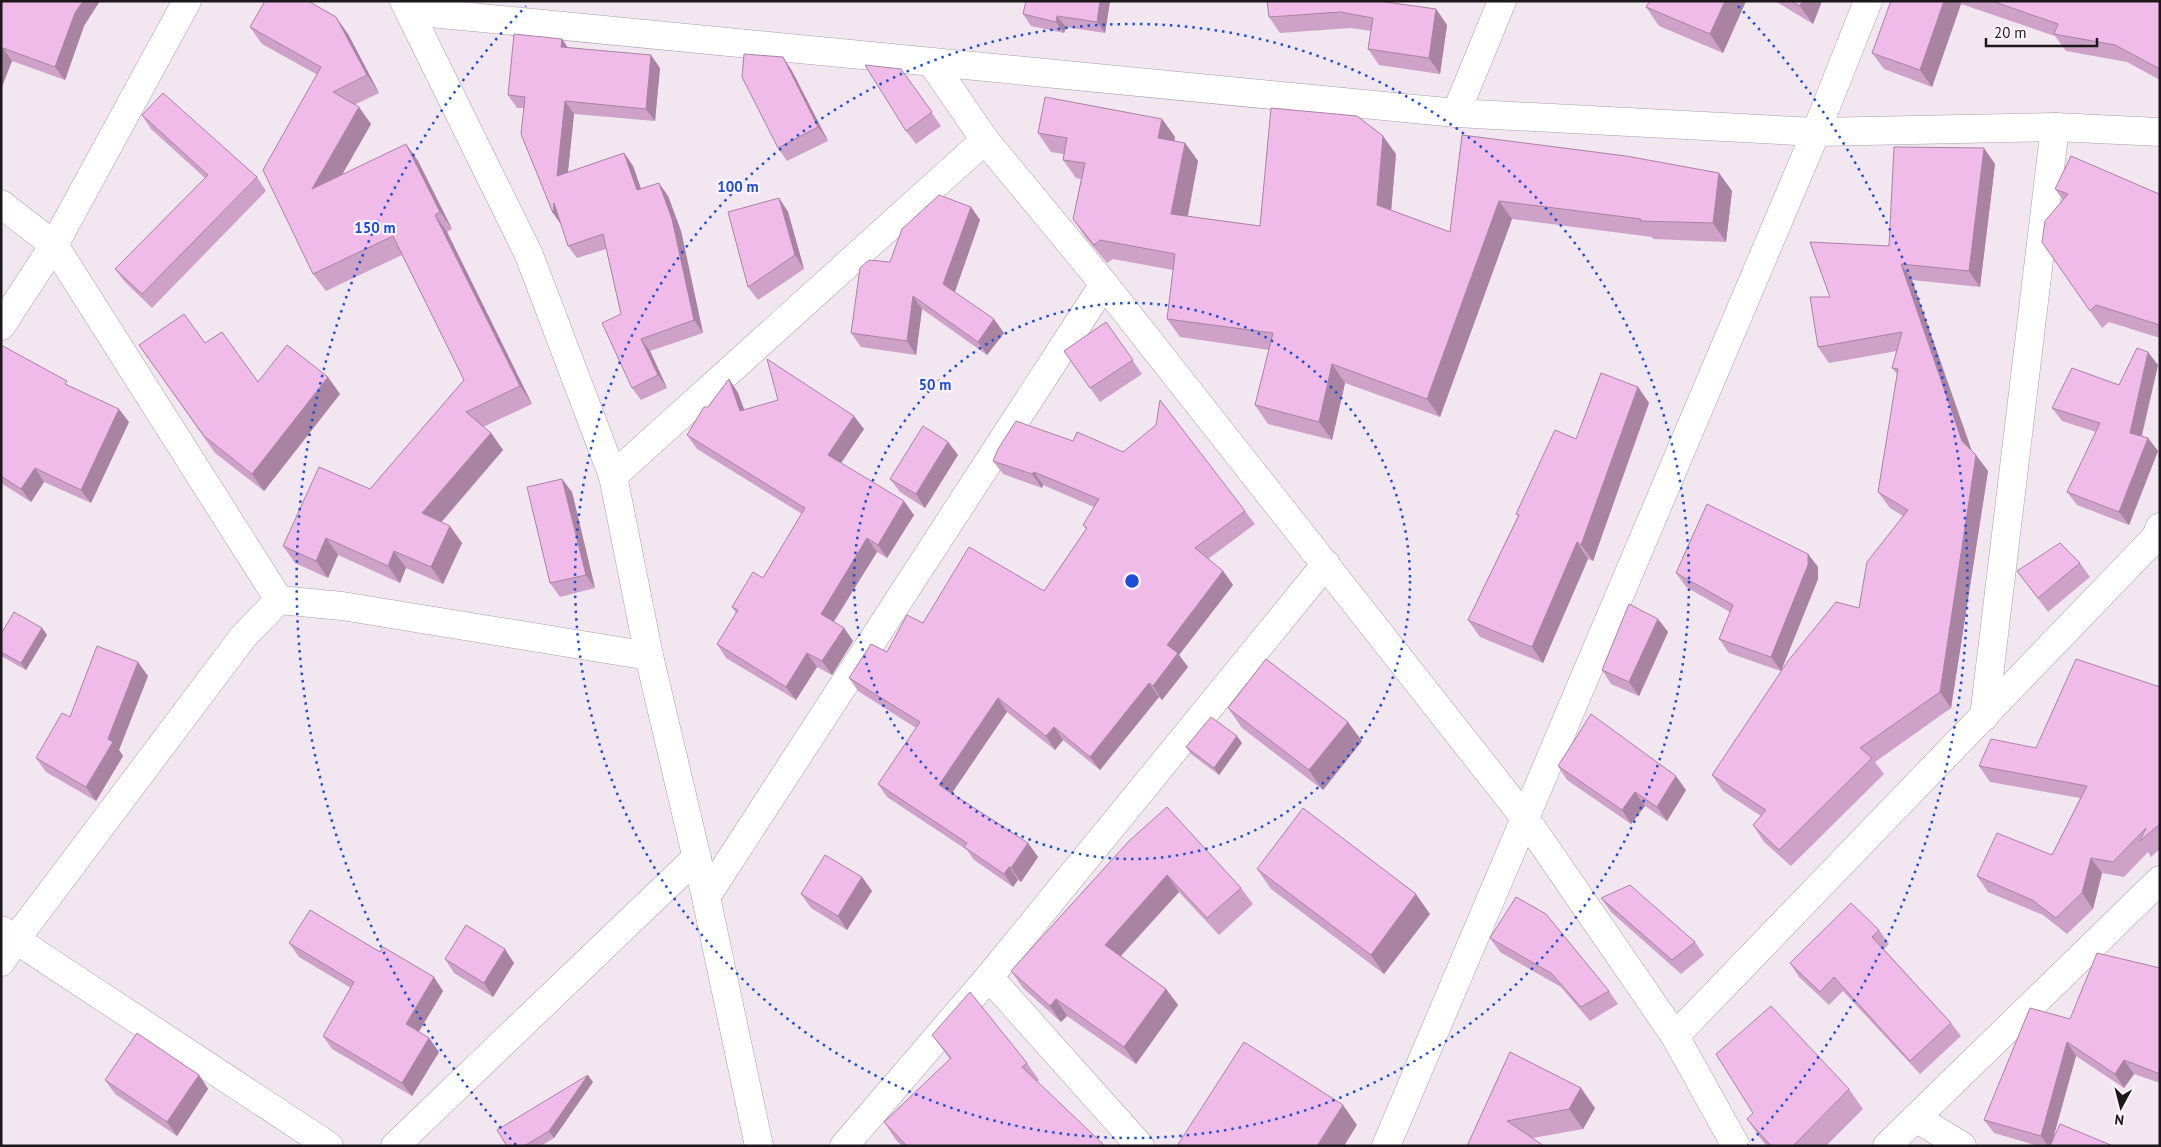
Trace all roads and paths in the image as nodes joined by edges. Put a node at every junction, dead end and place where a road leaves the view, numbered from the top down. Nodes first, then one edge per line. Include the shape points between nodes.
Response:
1 (187, 1) edge
2 (1502, 1) edge
3 (1868, 1) edge
4 (407, 6) edge
5 (932, 63) junction
6 (1456, 113) junction
7 (2055, 127) junction
8 (1816, 132) junction
9 (2160, 132) edge
10 (985, 140) junction
11 (1, 204) edge
12 (54, 245) junction
13 (1104, 284) junction
14 (1, 326) edge
15 (613, 476) junction
16 (2158, 535) edge
17 (1326, 564) junction
18 (279, 600) junction
19 (649, 656) junction
20 (1984, 717) junction
21 (1525, 818) junction
22 (697, 857) junction
23 (2160, 880) edge
24 (706, 897) junction
25 (8, 935) edge
26 (1, 962) edge
27 (989, 977) junction
28 (1675, 1036) junction
29 (1916, 1118) junction
30 (329, 1146) edge
31 (395, 1146) edge
32 (759, 1146) edge
33 (844, 1146) edge
34 (1140, 1146) edge
35 (1386, 1146) edge
36 (1736, 1146) edge
37 (1887, 1146) edge
38 (1962, 1146) edge

1 - 12 street
2 - 6 street
3 - 8 street
4 - 5 street
4 - 15 street via 529,255
5 - 6 street
5 - 10 street
6 - 8 street
7 - 8 street
7 - 9 street
7 - 20 street
8 - 21 street
10 - 13 street
10 - 15 street
11 - 12 street
12 - 14 street
12 - 18 street
13 - 17 street
13 - 24 street
15 - 19 street
16 - 20 street
17 - 21 street
17 - 27 street
18 - 19 street via 342,606
18 - 25 street via 243,638
19 - 22 street
20 - 28 street
21 - 28 street
21 - 35 street
22 - 24 street
22 - 31 street
23 - 29 street
24 - 32 street
25 - 26 street
25 - 30 street
27 - 33 street
27 - 34 street
28 - 36 street
29 - 37 street
29 - 38 street

